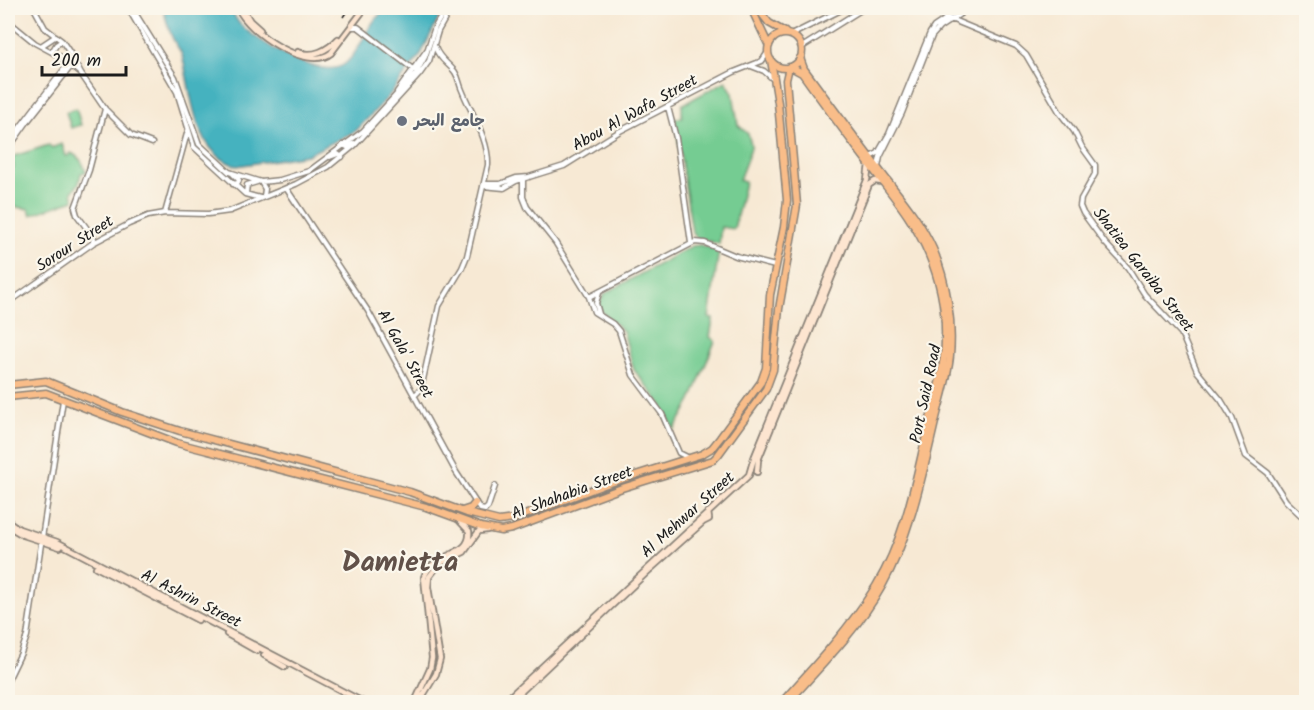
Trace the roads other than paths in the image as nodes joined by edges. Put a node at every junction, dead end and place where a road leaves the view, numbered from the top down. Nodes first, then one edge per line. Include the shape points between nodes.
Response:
1 (34, 8) edge
2 (130, 8) edge
3 (240, 8) edge
4 (363, 8) edge
5 (446, 8) edge
6 (451, 8) edge
7 (751, 8) edge
8 (757, 8) edge
9 (845, 8) edge
10 (864, 8) edge
11 (929, 8) edge
12 (965, 8) edge
13 (969, 8) edge
14 (828, 18) junction
15 (950, 18) junction
16 (356, 20) junction
17 (8, 21) edge
18 (769, 23) junction
19 (834, 26) junction
20 (351, 28) junction
21 (763, 30) junction
22 (367, 33) junction
23 (789, 34) junction
24 (56, 36) junction
25 (62, 41) junction
26 (434, 44) junction
27 (40, 46) junction
28 (802, 47) junction
29 (428, 49) junction
30 (769, 49) junction
31 (324, 50) junction
32 (52, 52) junction
33 (327, 56) junction
34 (313, 57) junction
35 (800, 58) junction
36 (63, 59) junction
37 (771, 60) junction
38 (72, 65) junction
39 (751, 66) junction
40 (790, 67) junction
41 (415, 69) junction
42 (81, 74) junction
43 (776, 82) junction
44 (177, 86) junction
45 (395, 96) junction
46 (668, 107) junction
47 (105, 109) junction
48 (839, 118) junction
49 (188, 130) junction
50 (781, 139) junction
51 (359, 141) junction
52 (152, 142) dead end
53 (792, 142) junction
54 (8, 143) edge
55 (342, 145) junction
56 (8, 149) edge
57 (342, 157) junction
58 (327, 158) junction
59 (794, 158) junction
60 (783, 159) junction
61 (869, 161) junction
62 (878, 168) junction
63 (232, 173) junction
64 (530, 177) junction
65 (523, 180) junction
66 (259, 182) junction
67 (882, 182) junction
68 (232, 183) junction
69 (484, 185) junction
70 (286, 188) junction
71 (246, 195) junction
72 (264, 197) junction
73 (165, 213) junction
74 (925, 239) junction
75 (845, 240) junction
76 (781, 241) junction
77 (93, 243) junction
78 (691, 243) junction
79 (791, 243) junction
80 (775, 266) junction
81 (782, 290) junction
82 (599, 292) junction
83 (770, 292) junction
84 (589, 297) junction
85 (8, 303) edge
86 (599, 315) junction
87 (946, 364) junction
88 (8, 385) edge
89 (415, 395) junction
90 (8, 397) edge
91 (91, 399) junction
92 (63, 400) junction
93 (88, 410) junction
94 (122, 412) junction
95 (118, 422) junction
96 (766, 433) junction
97 (720, 438) junction
98 (219, 442) junction
99 (727, 443) junction
100 (216, 452) junction
101 (679, 453) junction
102 (691, 458) junction
103 (676, 462) junction
104 (307, 465) junction
105 (757, 472) dead end
106 (305, 475) junction
107 (613, 482) junction
108 (604, 485) junction
109 (495, 486) dead end
110 (616, 490) junction
111 (607, 493) junction
112 (428, 498) junction
113 (439, 502) junction
114 (475, 503) junction
115 (426, 507) junction
116 (437, 511) junction
117 (461, 511) junction
118 (708, 512) junction
119 (457, 518) junction
120 (518, 518) junction
121 (1306, 520) edge
122 (8, 521) edge
123 (525, 524) junction
124 (8, 526) edge
125 (493, 530) junction
126 (23, 533) junction
127 (472, 536) junction
128 (41, 539) junction
129 (645, 572) junction
130 (607, 608) junction
131 (252, 646) junction
132 (432, 655) junction
133 (440, 659) junction
134 (431, 666) junction
135 (438, 670) junction
136 (8, 680) edge
137 (357, 702) edge
138 (363, 702) edge
139 (415, 702) edge
140 (419, 702) edge
141 (504, 702) edge
142 (510, 702) edge
143 (782, 702) edge
144 (788, 702) edge

1 - 24 street via 45,28
2 - 44 street
3 - 34 main road via 245,21 255,30 302,57
4 - 16 main road
4 - 31 main road
5 - 29 street
6 - 26 street, Sorour Street
7 - 21 highway
8 - 18 highway
9 - 14 street
10 - 19 street
11 - 15 street, Shatiea Garaiba Street
12 - 15 street, Al Mehwar Street
13 - 15 street, Al Mehwar Street
14 - 19 street via 835,19
14 - 23 street
15 - 61 street, Al Mehwar Street via 930,32 887,137
15 - 62 street, Al Mehwar Street via 931,37
15 - 121 street, Shatiea Garaiba Street via 1016,46 1025,54 1095,165 1095,174 1081,199 1083,213 1145,295 1181,333 1197,371 1230,415 1248,457 1268,473 1286,501
16 - 20 main road
16 - 22 street
17 - 27 street
18 - 21 highway via 769,30
18 - 23 highway
19 - 28 street
20 - 22 street via 356,26
20 - 33 main road
21 - 30 highway
22 - 41 street
23 - 28 highway
23 - 30 highway via 776,36
24 - 25 street
24 - 27 street
25 - 32 street
25 - 42 street
26 - 51 street, Sorour Street via 419,75
26 - 69 street via 440,58 456,73 477,124 488,159
27 - 32 street
28 - 35 highway
29 - 41 street
29 - 45 street via 416,73
30 - 37 highway
30 - 39 street, Abou Al Wafa Street via 763,60
31 - 33 main road
31 - 34 main road
32 - 36 street
33 - 34 main road
35 - 40 highway
35 - 48 highway, Port Said Road
36 - 38 street
36 - 54 street via 65,68
37 - 40 highway
37 - 43 highway, Al Shahabia Street
38 - 42 street
38 - 56 street
39 - 43 street
39 - 46 street, Abou Al Wafa Street
40 - 48 highway, Port Said Road via 802,73
40 - 53 highway, Al Shahabia Street via 786,80
41 - 45 street
42 - 47 street
43 - 50 highway, Al Shahabia Street
44 - 49 street
44 - 63 street via 197,141
45 - 55 street via 363,131
46 - 64 street, Abou Al Wafa Street via 569,163
46 - 78 street
47 - 52 street via 131,135
47 - 77 street via 75,208 94,238
48 - 61 highway, Port Said Road
49 - 68 street via 198,152
49 - 73 street
50 - 53 highway via 786,146
50 - 60 highway, Al Shahabia Street
51 - 55 street via 347,147
51 - 57 street, Sorour Street
53 - 59 highway, Al Shahabia Street
55 - 58 street
57 - 58 street via 338,154
57 - 70 street, Sorour Street
58 - 66 street via 301,174
59 - 60 highway
59 - 79 highway, Al Shahabia Street via 797,200
60 - 76 highway, Al Shahabia Street via 787,200
61 - 62 highway, Port Said Road
61 - 67 highway, Port Said Road
61 - 75 main road, Al Mehwar Street via 868,178
62 - 74 highway, Port Said Road via 911,212
63 - 66 street
63 - 68 street via 239,180
64 - 65 street, Abou Al Wafa Street
64 - 69 street, Abou Al Wafa Street
65 - 69 street, Abou Al Wafa Street via 502,188
65 - 84 street via 526,205
66 - 71 street via 248,185
66 - 72 street via 265,189
67 - 74 highway, Port Said Road
67 - 75 main road, Al Mehwar Street via 875,180 870,184
68 - 71 street
69 - 89 street via 467,256 440,303 421,389
70 - 72 street, Sorour Street
70 - 89 street, Al Gala' Street via 364,305
71 - 72 street
72 - 73 street, Sorour Street via 219,213
73 - 77 street, Sorour Street via 148,216
74 - 87 highway, Port Said Road via 942,300
75 - 96 main road, Al Mehwar Street
76 - 79 highway
76 - 80 highway, Al Shahabia Street
77 - 85 street, Sorour Street
78 - 80 street via 705,243
78 - 82 street
79 - 81 highway, Al Shahabia Street
80 - 83 highway, Al Shahabia Street
81 - 83 highway via 776,295
81 - 99 highway, Al Shahabia Street via 772,377
82 - 84 street
82 - 86 street
83 - 97 highway, Al Shahabia Street via 764,374
84 - 86 street
86 - 101 street via 620,333 632,374 662,414
87 - 143 highway, Port Said Road via 910,499 885,569 845,629
87 - 144 highway, Port Said Road via 918,491 887,575 854,625
88 - 91 highway, Al Shahabia Street via 46,381
89 - 114 street, Al Gala' Street
90 - 92 highway, Al Shahabia Street via 43,393
91 - 93 highway
91 - 94 highway, Al Shahabia Street
92 - 93 highway, Al Shahabia Street
92 - 128 street
93 - 95 highway, Al Shahabia Street
94 - 95 highway
94 - 98 highway, Al Shahabia Street
95 - 100 highway, Al Shahabia Street
96 - 105 main road, Al Mehwar Street
96 - 118 main road, Al Mehwar Street via 749,475
97 - 99 highway
97 - 102 highway, Al Shahabia Street via 707,452
98 - 100 highway
98 - 104 highway, Al Shahabia Street
99 - 110 highway, Al Shahabia Street via 712,460
100 - 106 highway, Al Shahabia Street
101 - 102 street
101 - 103 street
102 - 103 highway, Al Shahabia Street
103 - 107 highway, Al Shahabia Street
104 - 106 highway
104 - 112 highway, Al Shahabia Street
106 - 115 highway, Al Shahabia Street
107 - 108 highway, Al Shahabia Street
107 - 110 highway
108 - 111 highway
108 - 120 highway, Al Shahabia Street
109 - 114 street via 486,509
110 - 111 highway, Al Shahabia Street
111 - 123 highway, Al Shahabia Street
112 - 113 highway, Al Shahabia Street
112 - 115 highway
113 - 116 highway via 435,506
113 - 117 highway, Al Shahabia Street
114 - 117 highway
115 - 116 highway, Al Shahabia Street
116 - 119 highway, Al Shahabia Street
117 - 120 highway, Al Shahabia Street via 498,521
118 - 129 main road, Al Mehwar Street
118 - 129 main road, Al Mehwar Street via 709,519
119 - 125 highway, Al Shahabia Street
119 - 127 main road
120 - 123 highway
122 - 126 main road, Al Ashrin Street
123 - 125 highway, Al Shahabia Street via 506,531
124 - 126 main road, Al Ashrin Street
125 - 127 main road
126 - 128 main road, Al Ashrin Street
127 - 132 main road via 462,549 437,560 425,574
127 - 133 main road via 464,552 439,564 429,577
128 - 131 main road, Al Ashrin Street via 57,542
128 - 136 street via 27,636
129 - 130 main road, Al Mehwar Street
130 - 141 main road, Al Mehwar Street
130 - 142 main road, Al Mehwar Street
131 - 137 main road, Al Ashrin Street
131 - 138 main road, Al Ashrin Street
132 - 133 main road
132 - 134 main road
133 - 135 main road
134 - 135 main road
134 - 139 main road
135 - 140 main road

